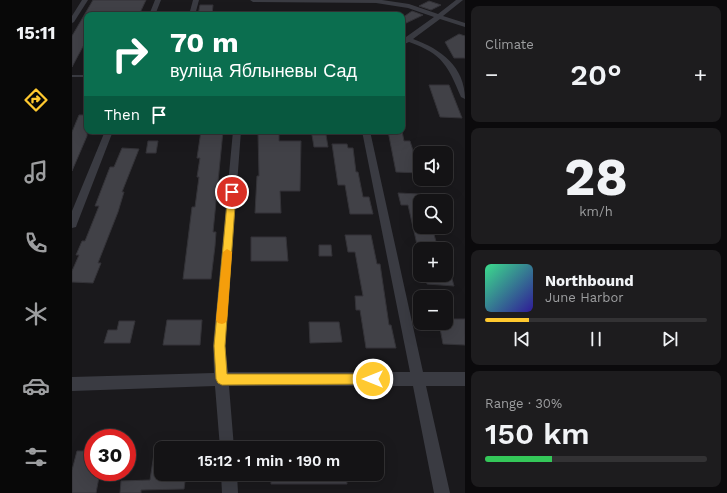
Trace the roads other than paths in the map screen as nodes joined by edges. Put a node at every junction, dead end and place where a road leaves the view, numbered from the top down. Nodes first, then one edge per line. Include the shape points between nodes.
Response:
1 (84, 0) edge
2 (158, 0) edge
3 (196, 0) edge
4 (253, 0) edge
5 (460, 0) edge
6 (153, 12) edge
7 (193, 12) edge
8 (439, 16) junction
9 (72, 21) edge
10 (465, 25) edge
11 (405, 39) edge
12 (405, 40) edge
13 (72, 76) edge
14 (84, 76) edge
15 (465, 97) edge
16 (108, 134) edge
17 (237, 134) edge
18 (367, 134) edge
19 (72, 224) edge
20 (222, 379) junction
21 (418, 379) junction
22 (465, 379) edge
23 (72, 384) edge
24 (226, 441) edge
25 (229, 481) edge
26 (230, 493) edge
27 (442, 493) edge

1 - 9 street
2 - 6 street
3 - 7 street
4 - 8 street via 376,1 409,6
5 - 8 street
8 - 10 street
8 - 11 street
12 - 15 street via 427,48 444,60 452,68
13 - 14 lane
16 - 19 street
17 - 20 street via 219,346
18 - 21 street
20 - 21 street
20 - 23 street
20 - 24 street
21 - 22 street
21 - 27 street
25 - 26 street

